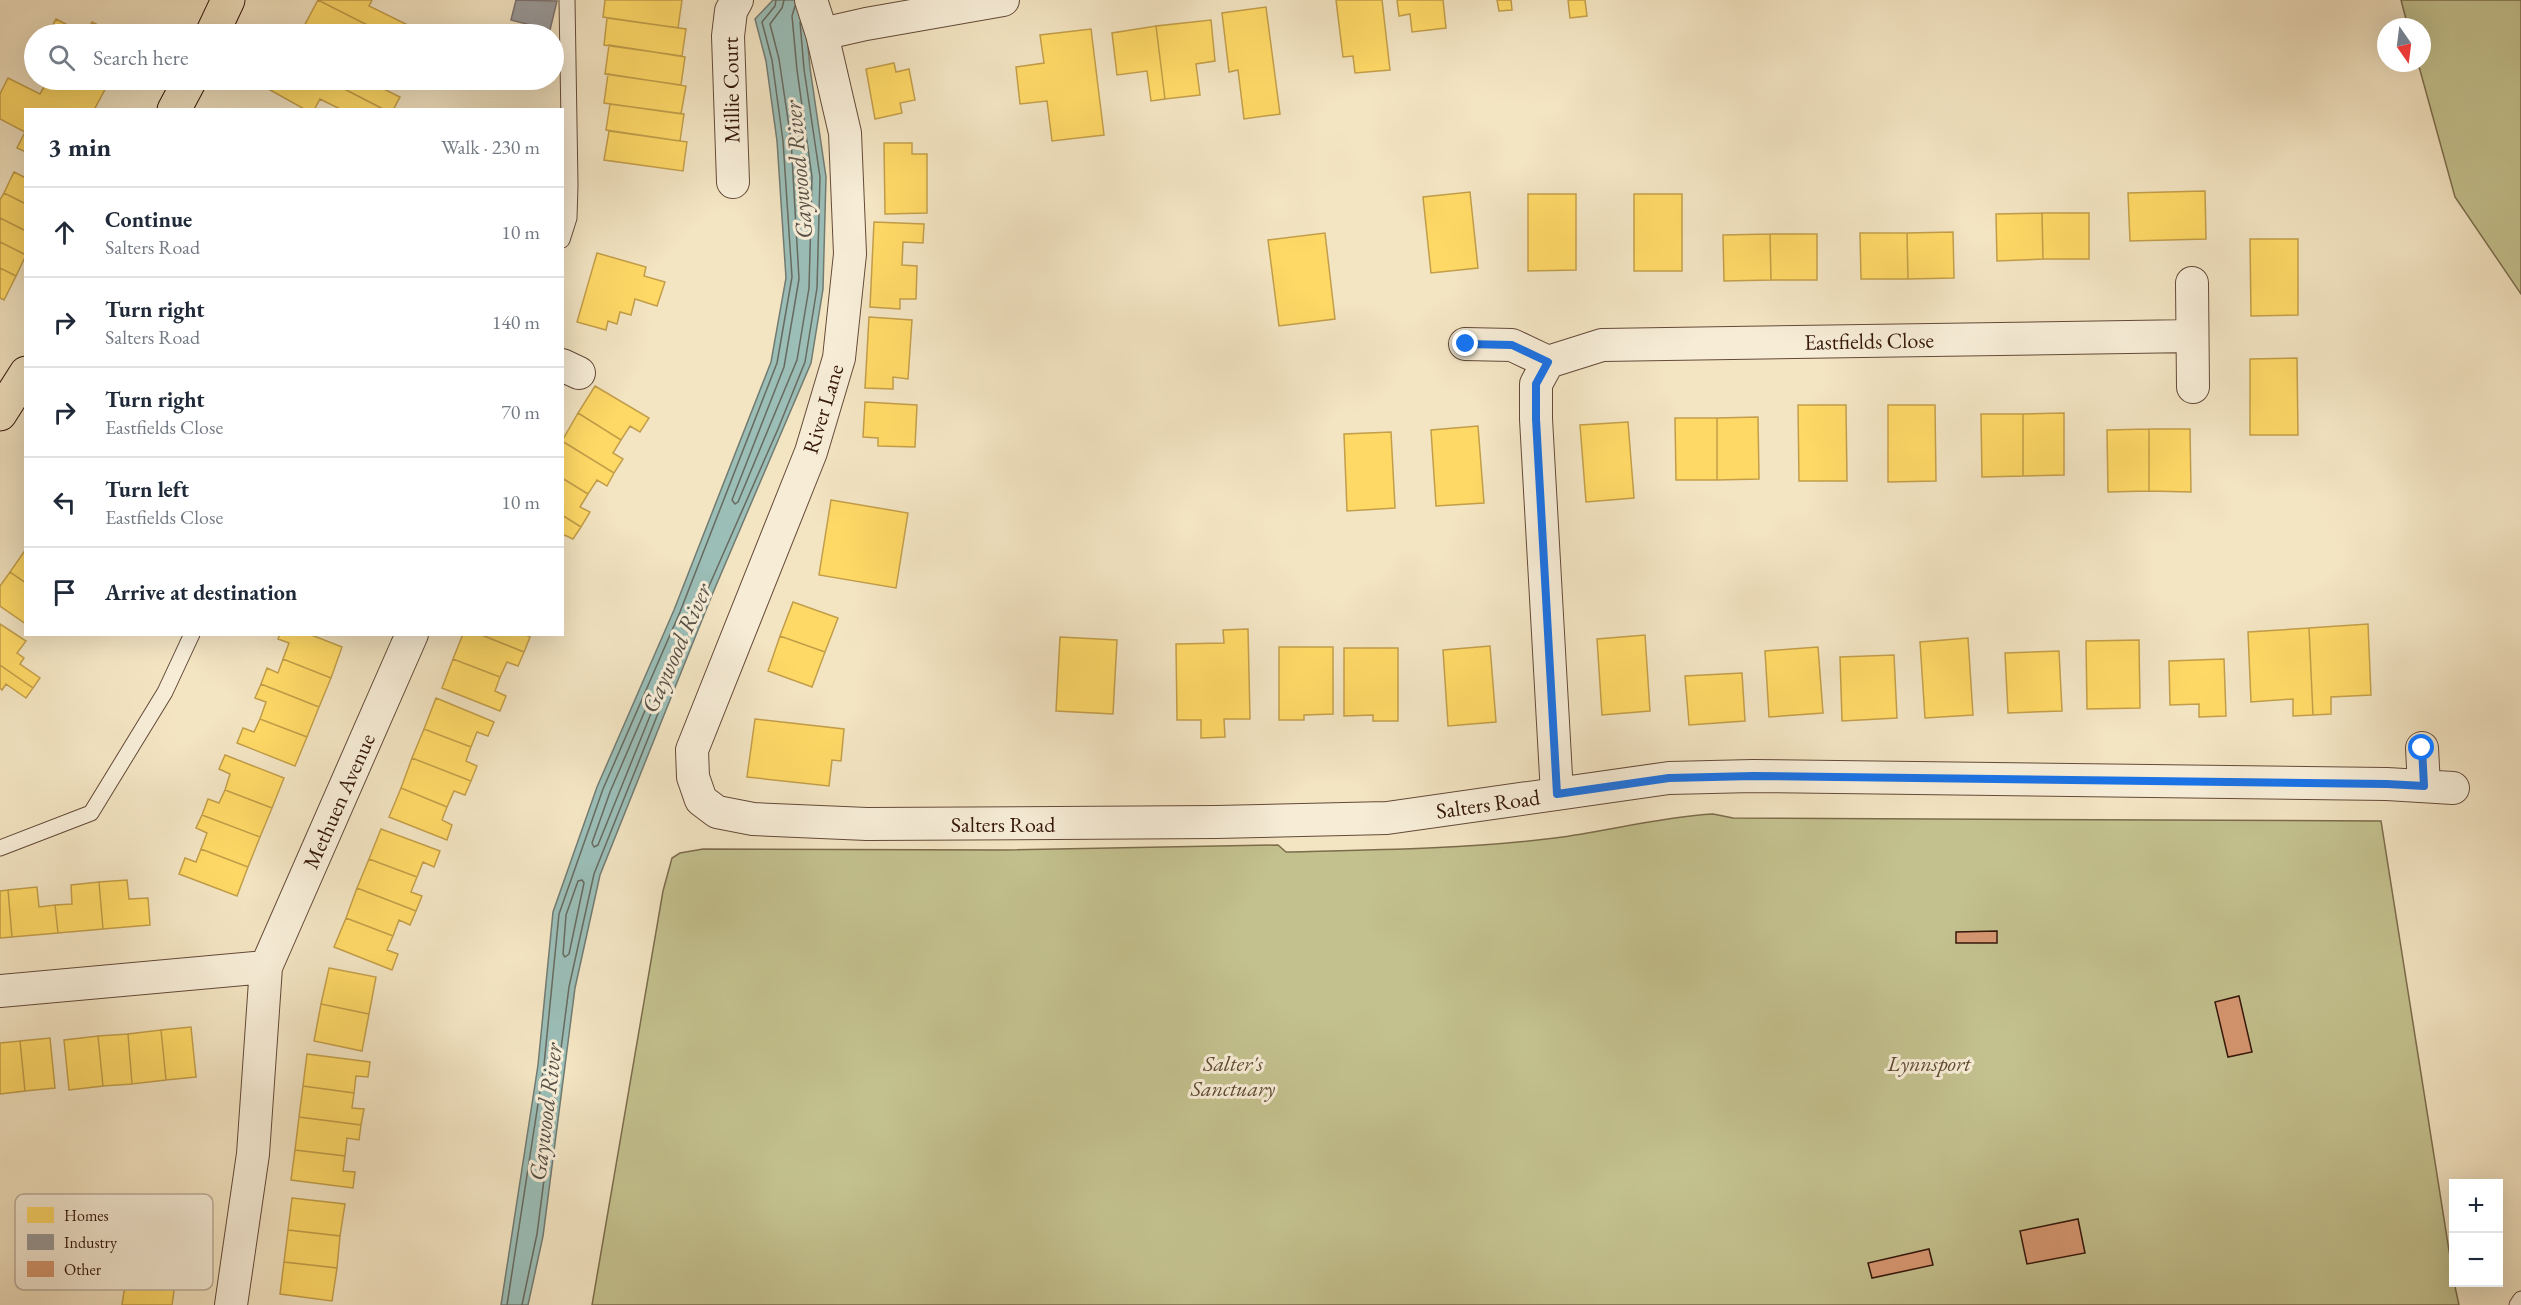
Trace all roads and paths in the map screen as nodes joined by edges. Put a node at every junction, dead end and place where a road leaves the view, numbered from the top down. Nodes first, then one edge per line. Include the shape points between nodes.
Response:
1 (228, 0) edge
2 (567, 0) edge
3 (737, 0) edge
4 (1003, 0) edge
5 (817, 17) edge
6 (217, 24) edge
7 (185, 90) edge
8 (175, 108) edge
9 (734, 182) dead end
10 (564, 234) edge
11 (2192, 283) dead end
12 (2192, 336) junction
13 (1466, 344) dead end
14 (1548, 362) junction
15 (24, 377) edge
16 (2193, 387) dead end
17 (0, 414) edge
18 (191, 636) edge
19 (411, 636) edge
20 (2422, 748) dead end
21 (1557, 794) junction
22 (700, 800) joint
23 (0, 848) edge
24 (266, 967) junction
25 (0, 991) edge
26 (2521, 1299) edge
27 (231, 1305) edge
28 (2517, 1305) edge

1 - 6 main road
2 - 10 lane via 570,185 569,218
3 - 9 street, Millie Court via 731,10 728,36
4 - 5 street via 866,24
5 - 22 street, River Lane via 845,133 850,254 838,358 811,452 692,750 693,777
7 - 8 main road
11 - 12 street
12 - 14 street, Eastfields Close via 1602,345
12 - 16 street
13 - 14 street via 1512,345
14 - 21 street via 1536,384 1536,419
15 - 17 main road
18 - 23 lane via 165,692 91,813
19 - 24 street, Methuen Avenue
20 - 21 street, Salters Road via 2438,787 1753,776 1669,778
21 - 22 street, Salters Road via 1387,818 1204,822 856,824 753,819 717,812
24 - 25 street
24 - 27 street, Methuen Avenue via 253,1154
26 - 28 lane

